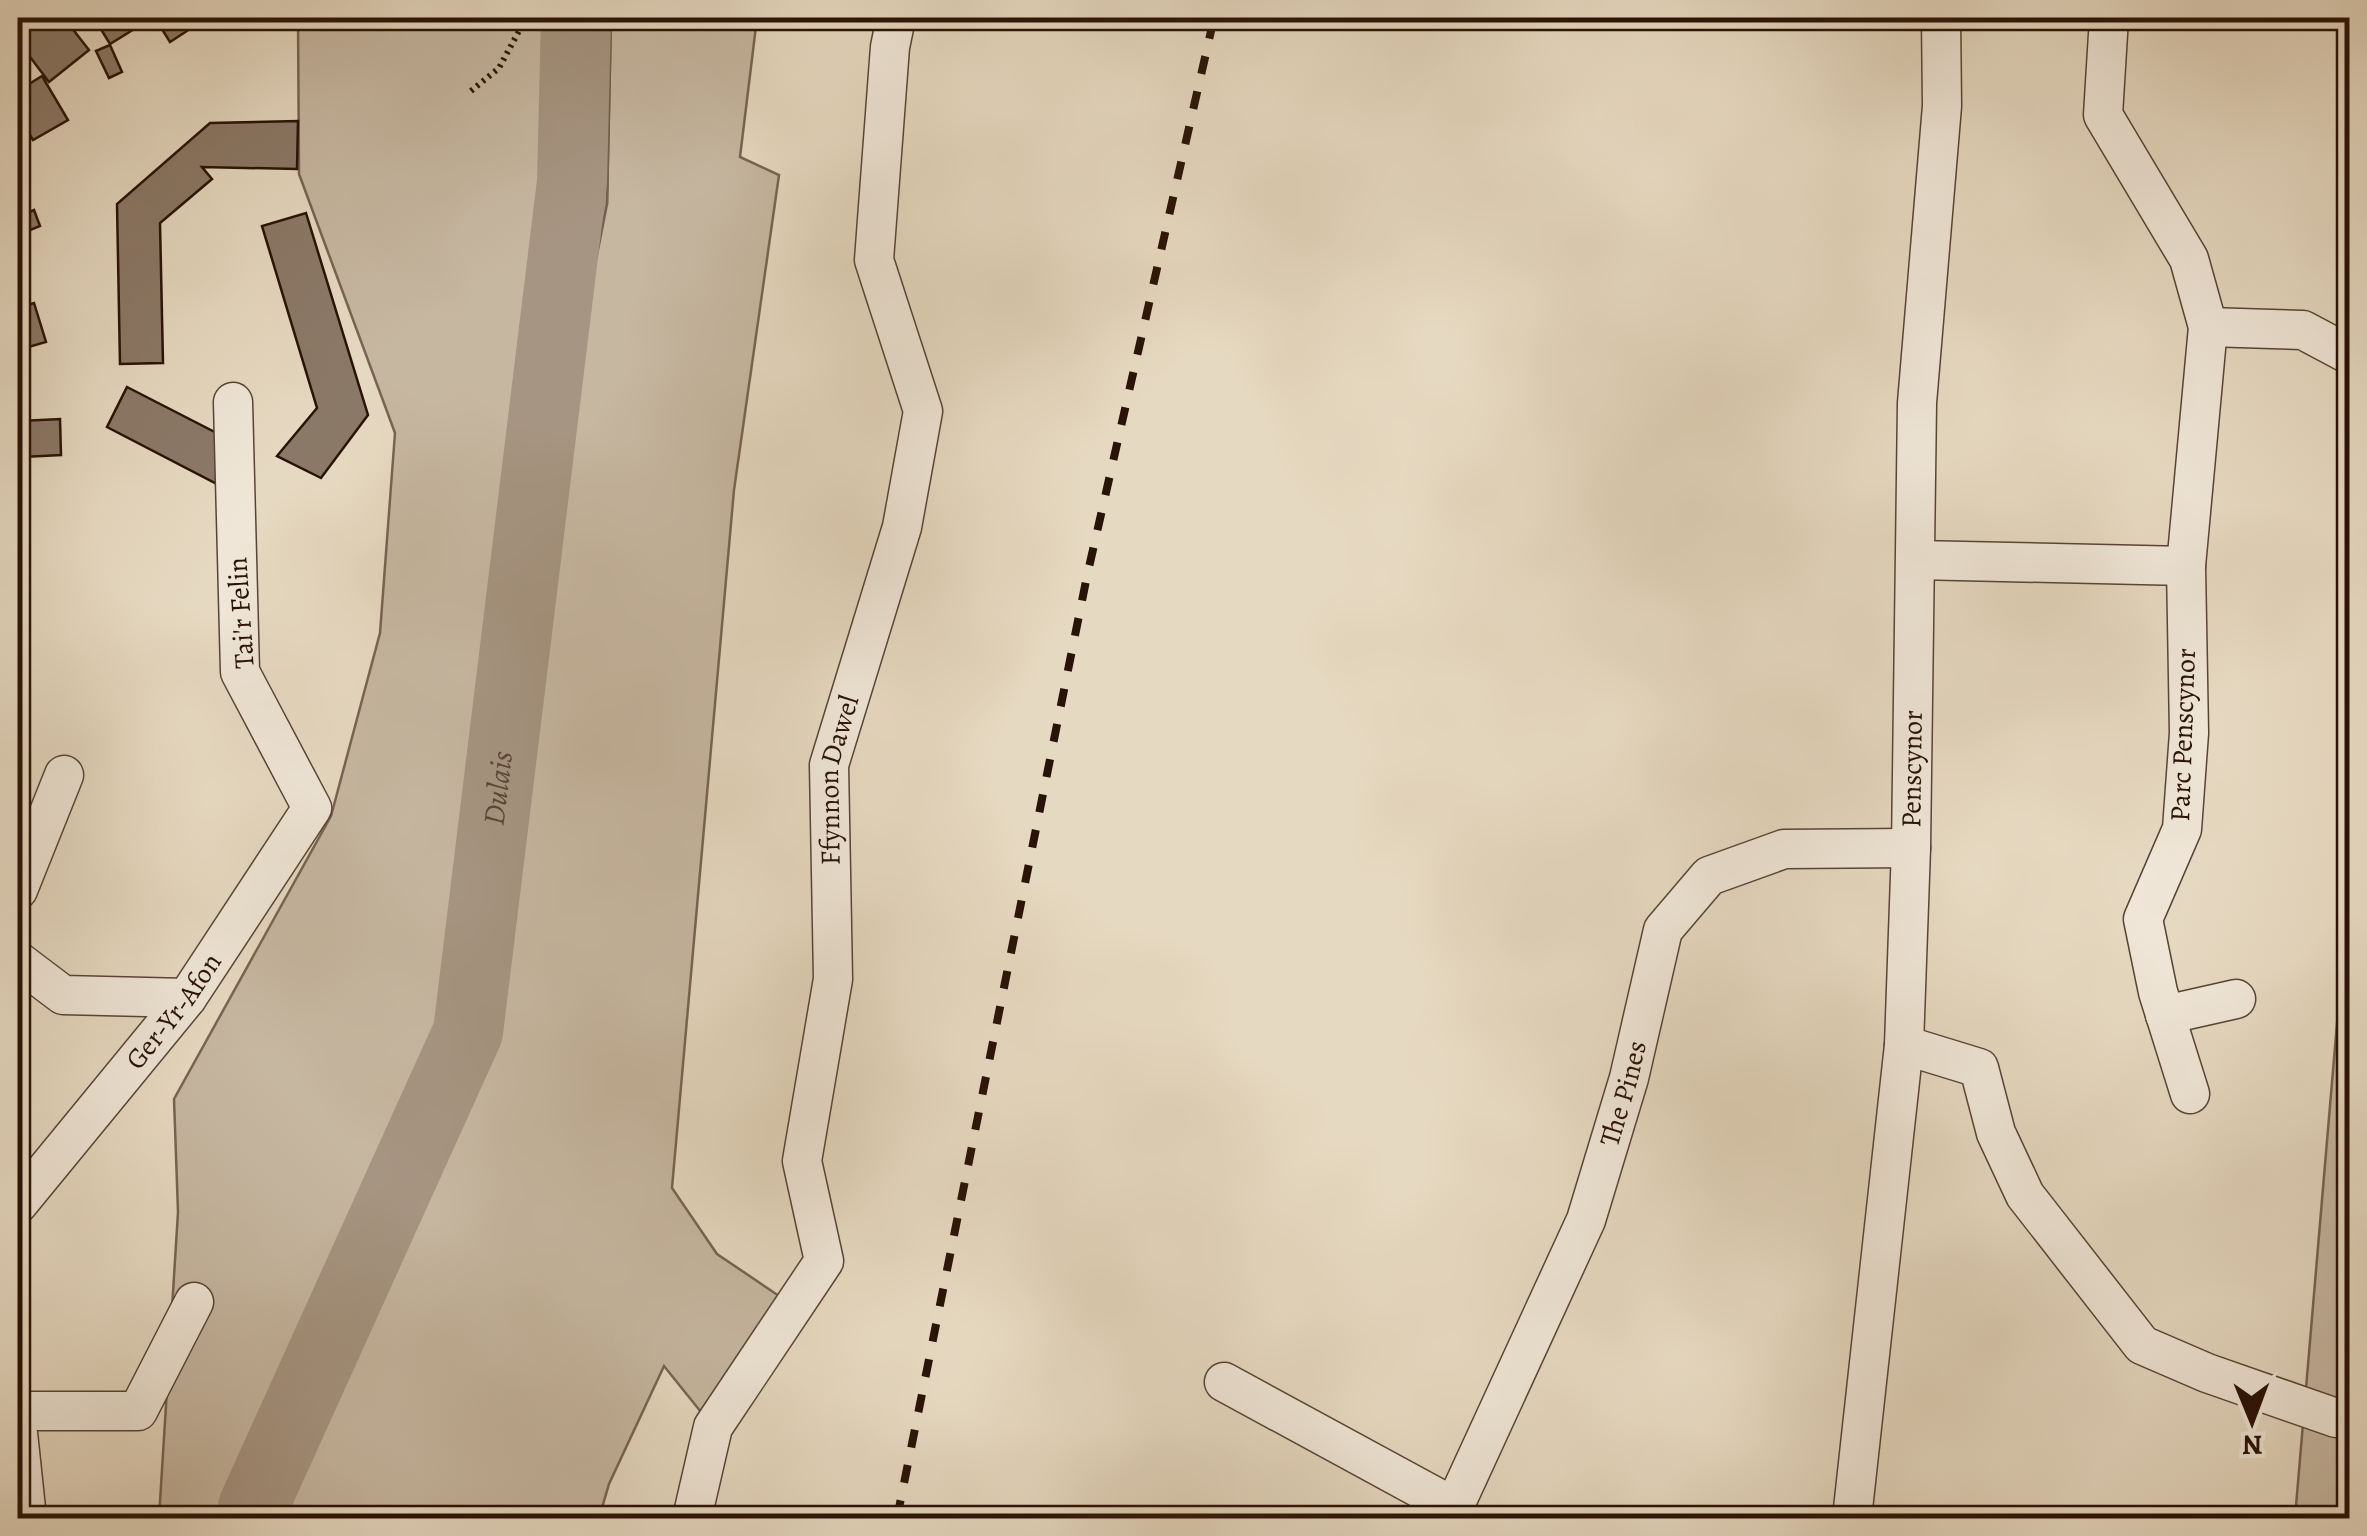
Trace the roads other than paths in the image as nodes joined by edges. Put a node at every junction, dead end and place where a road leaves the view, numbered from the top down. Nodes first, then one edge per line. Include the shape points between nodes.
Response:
1 (896, 18) edge
2 (1941, 18) edge
3 (2108, 18) edge
4 (2208, 328) junction
5 (2344, 339) edge
6 (232, 402) dead end
7 (1916, 560) junction
8 (2186, 566) junction
9 (64, 775) dead end
10 (312, 808) joint
11 (1911, 848) junction
12 (18, 890) edge
13 (18, 961) edge
14 (187, 998) junction
15 (2236, 999) dead end
16 (2165, 1015) junction
17 (1904, 1045) junction
18 (2190, 1094) dead end
19 (18, 1204) edge
20 (194, 1302) dead end
21 (1224, 1382) dead end
22 (18, 1411) edge
23 (2336, 1418) dead end
24 (18, 1433) edge
25 (1452, 1513) edge
26 (27, 1518) edge
27 (692, 1518) edge
28 (1852, 1518) edge

1 - 27 street, Ffynnon Dawel via 874,260 922,411 902,527 829,766 833,980 802,1161 824,1262 713,1427
2 - 7 street, Penscynor via 1942,106 1917,403
3 - 4 street, Parc Penscynor via 2103,115 2189,258
4 - 5 street via 2304,330
4 - 8 street, Parc Penscynor
6 - 10 street, Tai'r Felin via 240,672
7 - 8 street
7 - 11 street, Penscynor
8 - 16 street, Parc Penscynor via 2189,733 2182,829 2143,919
9 - 12 street
10 - 14 street, Ger-Yr-Afon
11 - 17 street, Penscynor
11 - 25 street, The Pines via 1784,849 1710,876 1662,930 1586,1220
13 - 14 street via 63,996
14 - 19 street, Ger-Yr-Afon
15 - 16 street
16 - 18 street, Parc Penscynor
17 - 23 street via 1978,1068 1996,1133 2024,1195 2142,1345
17 - 28 street, Penscynor
20 - 22 street via 138,1410
21 - 25 street, The Pines
24 - 26 street

